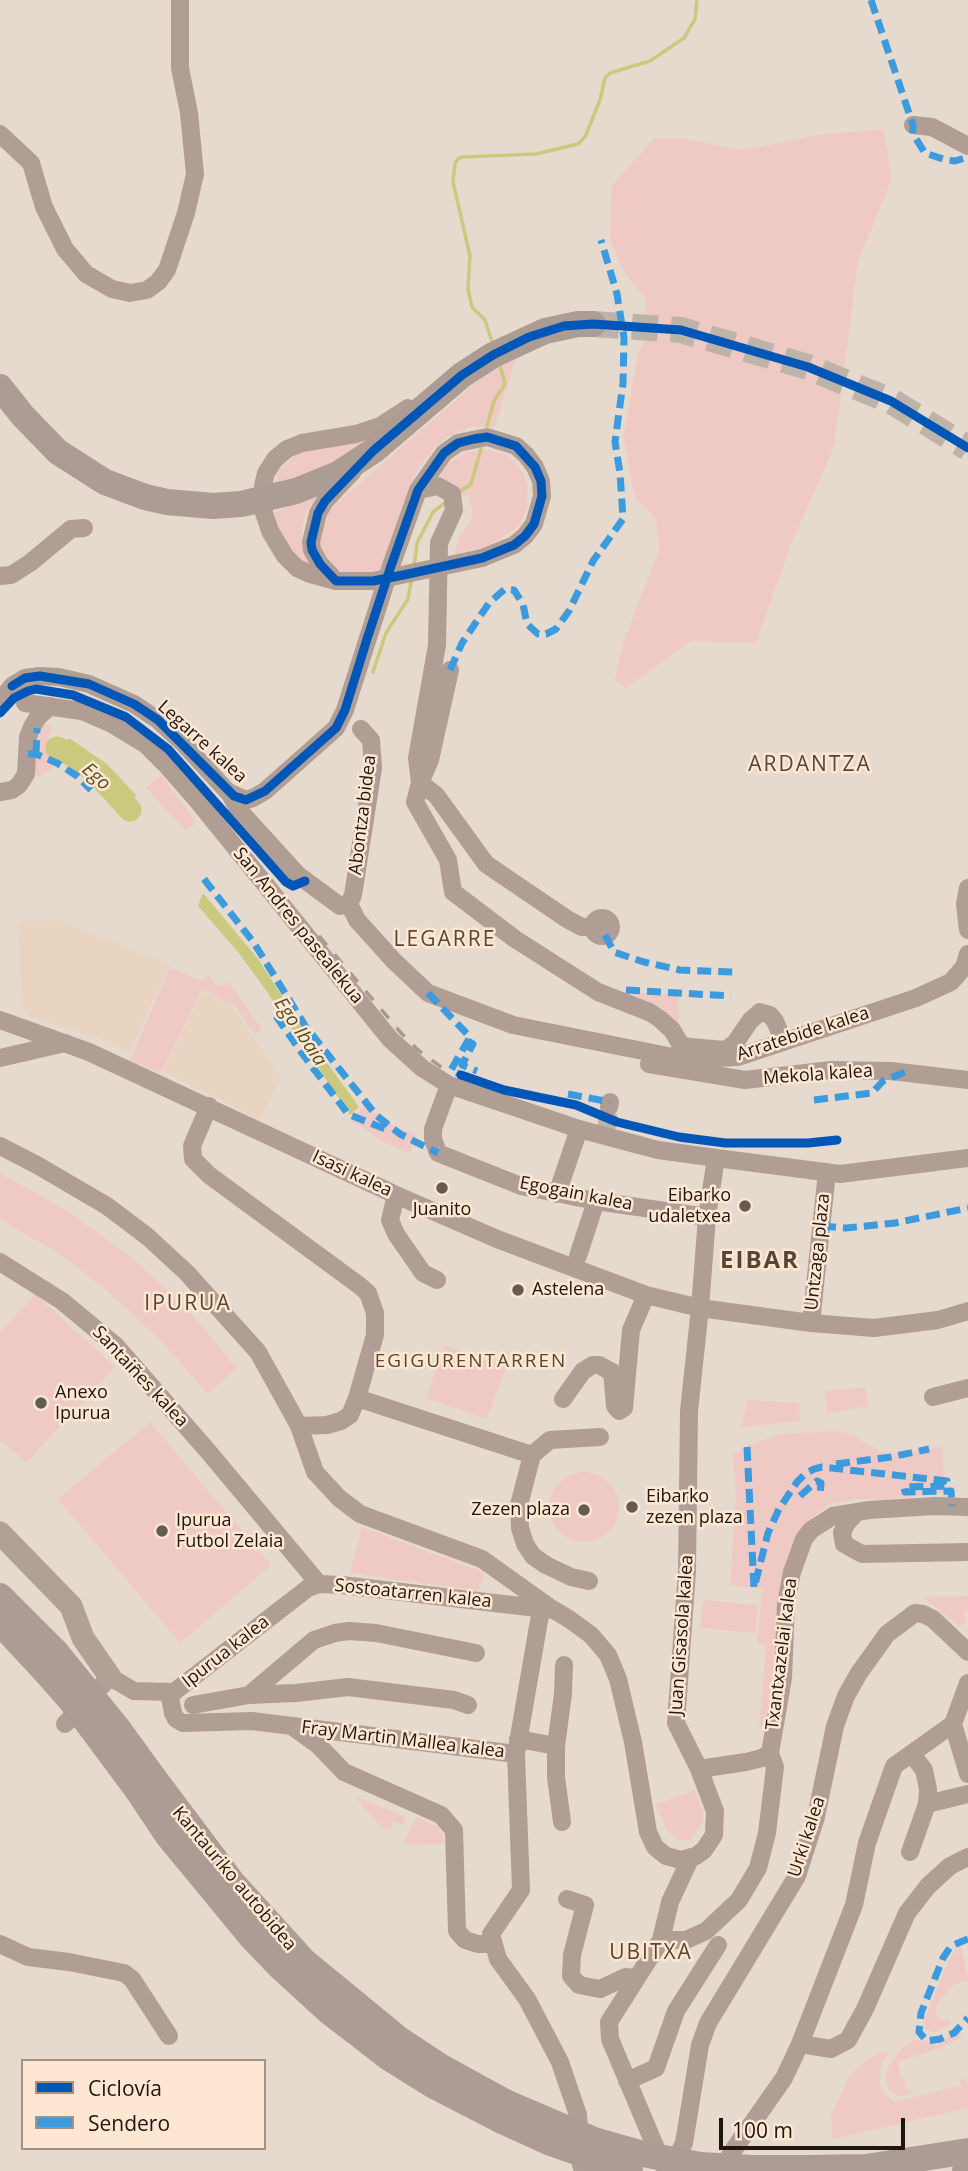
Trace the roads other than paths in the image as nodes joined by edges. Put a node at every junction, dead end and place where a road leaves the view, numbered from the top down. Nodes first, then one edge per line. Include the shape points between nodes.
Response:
1 (180, 0) edge
2 (913, 125) dead end
3 (0, 134) edge
4 (968, 146) edge
5 (593, 324) tunnel mouth
6 (462, 376) junction
7 (0, 387) edge
8 (373, 451) junction
9 (263, 486) dead end
10 (418, 490) junction
11 (264, 513) dead end
12 (84, 528) dead end
13 (0, 576) edge
14 (336, 581) junction
15 (450, 670) dead end
16 (6, 687) edge
17 (0, 701) edge
18 (25, 703) dead end
19 (44, 711) junction
20 (361, 729) dead end
21 (420, 783) junction
22 (0, 792) edge
23 (230, 794) junction
24 (256, 796) junction
25 (253, 825) junction
26 (968, 888) edge
27 (349, 904) junction
28 (593, 928) dead end
29 (968, 930) edge
30 (968, 954) edge
31 (3, 1018) edge
32 (783, 1041) junction
33 (68, 1043) junction
34 (632, 1051) junction
35 (0, 1058) edge
36 (968, 1080) edge
37 (449, 1085) junction
38 (209, 1106) junction
39 (579, 1129) junction
40 (0, 1146) edge
41 (716, 1158) junction
42 (968, 1158) edge
43 (828, 1172) junction
44 (557, 1194) junction
45 (396, 1195) junction
46 (596, 1201) junction
47 (706, 1217) junction
48 (578, 1256) dead end
49 (0, 1262) edge
50 (437, 1280) dead end
51 (646, 1295) junction
52 (700, 1308) junction
53 (968, 1311) edge
54 (811, 1323) junction
55 (968, 1388) edge
56 (933, 1396) dead end
57 (357, 1398) junction
58 (563, 1399) dead end
59 (299, 1426) junction
60 (600, 1437) dead end
61 (532, 1455) junction
62 (968, 1507) edge
63 (856, 1513) junction
64 (811, 1530) junction
65 (0, 1534) edge
66 (846, 1546) junction
67 (968, 1552) edge
68 (589, 1581) dead end
69 (319, 1584) junction
70 (515, 1584) junction
71 (0, 1597) edge
72 (507, 1605) junction
73 (547, 1610) junction
74 (0, 1623) edge
75 (968, 1652) edge
76 (476, 1653) dead end
77 (49, 1660) junction
78 (564, 1665) dead end
79 (110, 1677) junction
80 (968, 1684) edge
81 (178, 1689) junction
82 (138, 1692) junction
83 (249, 1695) junction
84 (193, 1705) junction
85 (468, 1705) dead end
86 (173, 1713) junction
87 (191, 1723) junction
88 (65, 1724) dead end
89 (953, 1724) junction
90 (291, 1726) junction
91 (517, 1746) junction
92 (556, 1746) junction
93 (769, 1753) junction
94 (912, 1754) junction
95 (699, 1769) junction
96 (968, 1774) edge
97 (968, 1794) edge
98 (927, 1804) junction
99 (562, 1822) dead end
100 (660, 1852) junction
101 (910, 1852) dead end
102 (691, 1857) junction
103 (968, 1857) edge
104 (567, 1899) dead end
105 (670, 1902) junction
106 (661, 1940) junction
107 (0, 1944) edge
108 (493, 1944) junction
109 (718, 1945) dead end
110 (637, 1978) junction
111 (169, 2036) dead end
112 (800, 2044) junction
113 (627, 2081) junction
114 (503, 2111) junction
115 (968, 2151) edge
116 (663, 2169) edge
117 (584, 2171) edge
118 (630, 2171) edge
119 (722, 2171) edge

1 - 3 street via 180,68 195,174 167,270 158,282 130,293 86,274 65,249 44,207 31,163
2 - 4 street via 932,127
5 - 6 highway via 564,326 529,337
6 - 8 highway
6 - 9 street via 380,425 287,449 275,458
7 - 8 highway via 39,434 82,469 126,491 167,502 213,506 279,496 338,474
8 - 14 street via 325,501 314,525 312,551
10 - 14 street, bridge via 444,453 458,443 487,437 516,446 526,455 536,467 542,496 534,524 514,545 481,558 373,581
10 - 21 street via 438,486 452,494 454,510 439,543 437,645 417,758
10 - 24 street via 336,728
11 - 14 street via 285,556 310,574
12 - 13 street via 71,530 30,564
15 - 21 street via 430,760
16 - 17 street
16 - 23 street, Legarre kalea via 25,678 59,677 111,693 158,720
18 - 19 street, San Andres pasealekua
19 - 22 street via 28,737 26,774 12,790
19 - 37 street, San Andres pasealekua via 82,710 145,744 197,800 390,1039
20 - 27 street, Abontza bidea via 371,740 373,768
21 - 28 street via 436,795 486,864 567,919
21 - 32 street via 415,802 448,860 453,892 515,939 598,992 660,1019 681,1045 725,1049 760,1012 775,1021
23 - 24 street, Legarre kalea via 246,800
23 - 25 street
24 - 25 street
25 - 27 street via 298,875 340,906
26 - 29 street
27 - 34 street, Arratebide kalea via 357,920 428,993 494,1019
30 - 32 street, Arratebide kalea via 951,982
31 - 33 street, Isasi kalea
31 - 35 street via 15,1031 11,1047
32 - 34 street, Arratebide kalea via 738,1057
33 - 35 street
33 - 38 street, Isasi kalea
34 - 36 street, Mekola kalea via 639,1060 657,1066 745,1080 891,1070
37 - 39 street, San Andres pasealekua
37 - 44 street, Egogain kalea via 433,1129 438,1153 521,1186
38 - 45 street, Isasi kalea
38 - 57 street via 192,1146 193,1158 209,1175 368,1293 377,1325
39 - 41 street, San Andres pasealekua via 658,1150
39 - 44 street
40 - 59 street, Sostoatarren kalea via 94,1198 165,1252 258,1352
41 - 43 street, San Andres pasealekua
41 - 47 street
42 - 43 street, San Andres pasealekua
43 - 54 street, Untzaga plaza
44 - 46 street, Egogain kalea
45 - 50 street via 390,1220 396,1234 423,1273
45 - 51 street, Isasi kalea
46 - 47 street, Egogain kalea
46 - 48 street
47 - 52 street
49 - 69 street, Santaiñes kalea via 62,1301 116,1346
51 - 52 street, Isasi kalea
51 - 58 street via 631,1330 624,1408 619,1411 615,1406 612,1372 599,1365 583,1371
52 - 54 street, Untzaga plaza
52 - 95 street, Juan Gisasola kalea via 689,1412 687,1584 676,1723
53 - 54 street via 938,1320 874,1328
55 - 56 street
57 - 59 street via 350,1415 341,1421
57 - 61 street
59 - 70 street, Sostoatarren kalea via 315,1472 354,1510 482,1559
60 - 61 street via 550,1440
61 - 68 street via 519,1505 525,1544 546,1565
62 - 63 street
63 - 64 street via 833,1516
63 - 66 street via 842,1533
64 - 66 street
64 - 93 street, Txantxazelai kalea via 792,1572 783,1678
65 - 79 main road via 71,1606 83,1638
66 - 67 street via 866,1556
69 - 72 street, Sostoatarren kalea
69 - 81 street, Ipurua kalea
70 - 72 street, Sostoatarren kalea
70 - 73 street, Sostoatarren kalea via 546,1603
71 - 77 highway, Kantauriko autobidea
72 - 73 street, Sostoatarren kalea
73 - 91 street
73 - 100 street, Sostoatarren kalea via 591,1635 608,1655 630,1730 648,1832
74 - 77 highway, Kantauriko autobidea
75 - 116 street, Urki kalea via 933,1619 915,1613 887,1634 859,1673 835,1727 816,1817 797,1876 708,2023 695,2068 684,2144 675,2161
76 - 83 street via 376,1633 335,1633 314,1640
77 - 114 highway, Kantauriko autobidea, bridge via 120,1731 146,1785 304,1961 399,2039
78 - 92 street
79 - 82 street, Ipurua kalea
79 - 88 street
80 - 89 street
81 - 82 street, Ipurua kalea
81 - 84 street via 183,1700
81 - 86 street via 170,1698
82 - 86 street
83 - 84 street
83 - 85 street via 348,1687
84 - 87 street via 188,1712
86 - 87 street via 183,1723
87 - 90 street, Fray Martin Mallea kalea via 252,1721
89 - 94 street
89 - 96 street
90 - 91 street, Fray Martin Mallea kalea
90 - 108 street, Fray Martin Mallea kalea via 344,1772 441,1815 454,1830 457,1931 466,1940
91 - 92 street, Fray Martin Mallea kalea
91 - 108 street via 521,1890 491,1934
92 - 99 street
93 - 95 street, Txantxazelai kalea via 746,1762
93 - 106 street via 775,1767 758,1868 739,1900 706,1931 686,1940
94 - 98 street via 924,1770
94 - 112 street via 894,1766 867,1843 854,1905
95 - 102 street, Juan Gisasola kalea via 715,1811 715,1826 710,1843
97 - 98 street
98 - 101 street
100 - 102 street via 681,1860
100 - 105 street
102 - 105 street, Juan Gisasola kalea
103 - 112 street via 950,1866 906,1913 848,2040 831,2049
104 - 110 street via 585,1905 571,1976 579,1985 600,1989 626,1977
105 - 106 street
106 - 110 street
107 - 111 street via 28,1957 124,1973
108 - 117 street via 560,2062 578,2115
109 - 113 street via 676,2011 656,2068
110 - 113 street via 609,2022 610,2039
112 - 119 street via 784,2078
113 - 116 street
114 - 115 highway, Kantauriko autobidea, bridge via 643,2154 700,2165 866,2166
114 - 118 highway, Kantauriko autobidea, bridge via 548,2142

